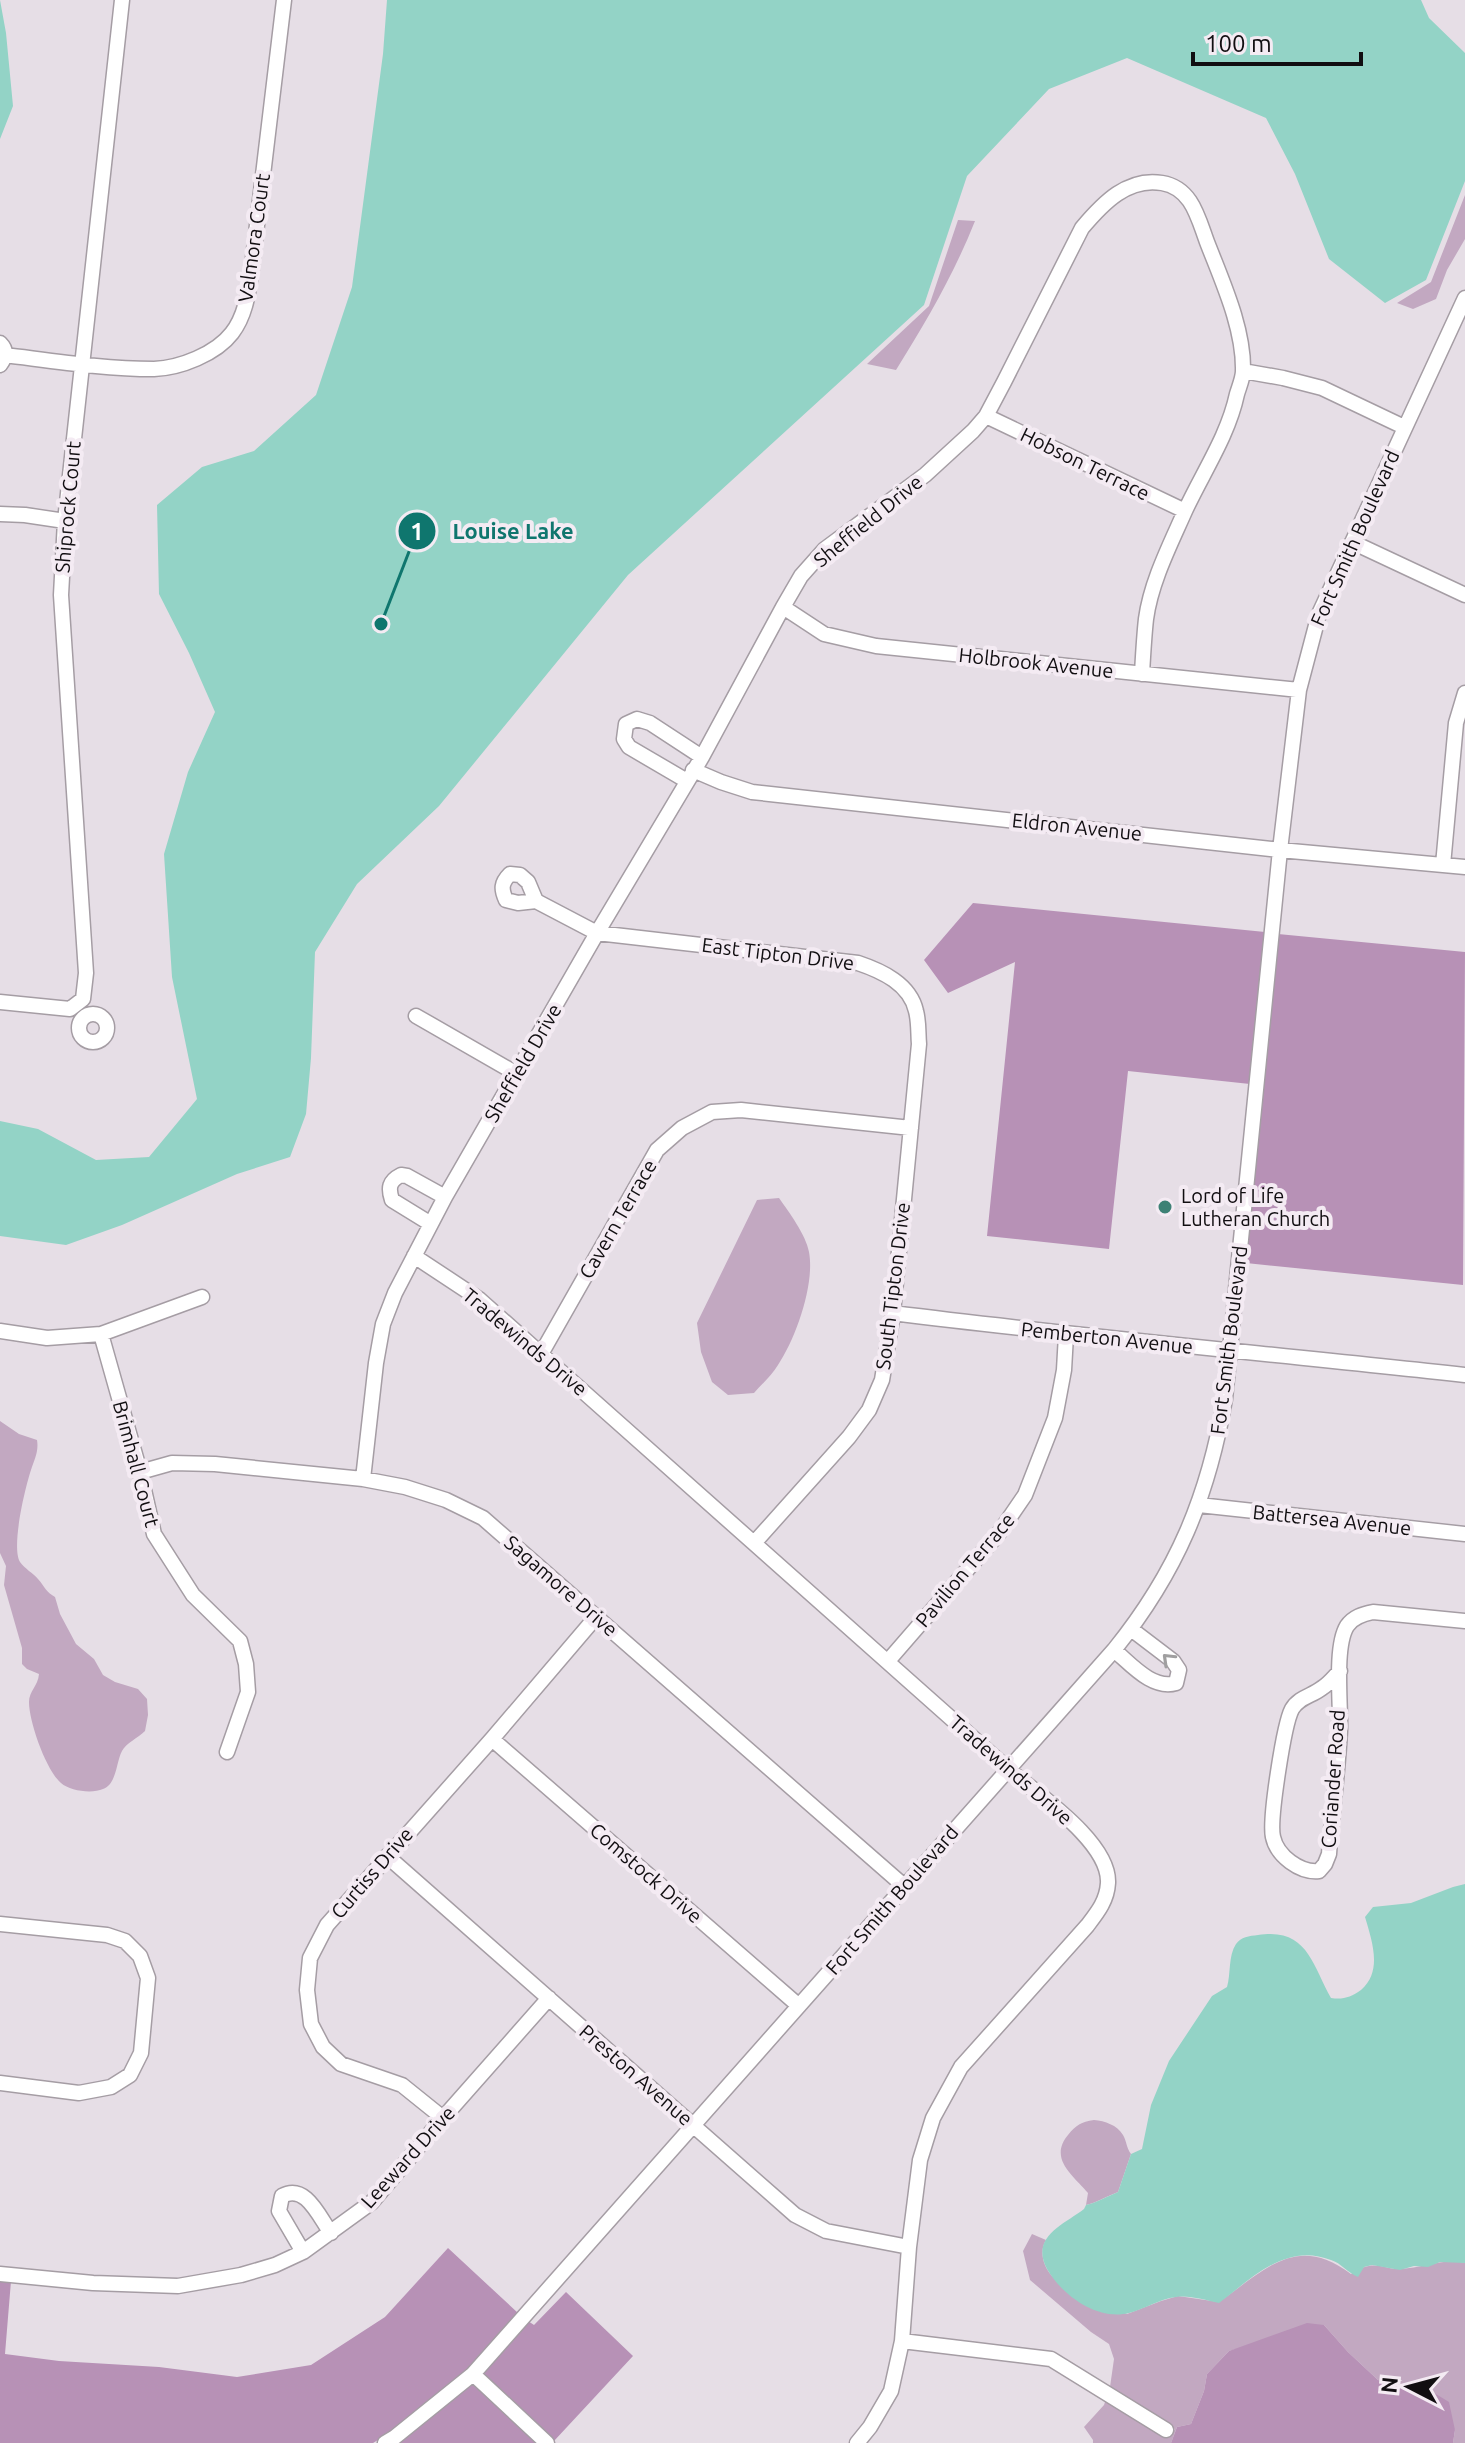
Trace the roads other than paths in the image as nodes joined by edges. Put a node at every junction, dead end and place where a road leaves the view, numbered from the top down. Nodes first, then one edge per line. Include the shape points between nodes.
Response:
1 (122, 0) edge
2 (284, 0) edge
3 (1465, 298) edge
4 (2, 354) edge
5 (83, 364) junction
6 (1243, 371) junction
7 (986, 416) junction
8 (1404, 427) junction
9 (1185, 511) junction
10 (0, 514) edge
11 (65, 521) junction
12 (1352, 542) junction
13 (1465, 595) edge
14 (783, 607) junction
15 (1142, 674) junction
16 (1299, 690) junction
17 (1465, 693) edge
18 (694, 769) junction
19 (1280, 850) junction
20 (1443, 865) junction
21 (1465, 867) edge
22 (536, 901) dead end
23 (597, 933) junction
24 (0, 1002) edge
25 (416, 1016) dead end
26 (517, 1074) junction
27 (911, 1128) junction
28 (445, 1197) junction
29 (431, 1224) junction
30 (414, 1256) junction
31 (202, 1297) dead end
32 (893, 1313) junction
33 (0, 1331) edge
34 (101, 1334) junction
35 (1066, 1335) junction
36 (1231, 1350) junction
37 (541, 1354) junction
38 (1465, 1375) edge
39 (140, 1472) junction
40 (363, 1479) junction
41 (1199, 1505) junction
42 (1465, 1534) edge
43 (755, 1542) junction
44 (596, 1617) junction
45 (1465, 1621) edge
46 (1131, 1629) junction
47 (1114, 1650) junction
48 (888, 1661) junction
49 (1340, 1671) junction
50 (492, 1739) junction
51 (227, 1752) dead end
52 (1008, 1769) junction
53 (387, 1856) junction
54 (904, 1886) junction
55 (0, 1924) edge
56 (549, 1998) junction
57 (799, 2006) junction
58 (0, 2083) edge
59 (443, 2118) junction
60 (693, 2125) junction
61 (331, 2233) junction
62 (909, 2247) junction
63 (303, 2252) junction
64 (0, 2274) edge
65 (902, 2341) junction
66 (473, 2374) junction
67 (1166, 2430) dead end
68 (385, 2443) edge
69 (547, 2443) edge
70 (857, 2443) edge

1 - 5 street, Shiprock Court
2 - 5 street, Valmora Court via 251,275 245,308 231,334 181,364 156,369
3 - 8 street, Fort Smith Boulevard
4 - 5 street, Valmora Court
5 - 11 street, Shiprock Court
6 - 7 street, Sheffield Drive via 1229,301 1193,206 1183,191 1166,183 1133,184 1099,208 1082,228
6 - 8 street via 1322,388
6 - 9 street, Sheffield Drive via 1232,419
7 - 9 street, Hobson Terrace
7 - 14 street, Sheffield Drive via 925,475 825,549
8 - 12 street, Fort Smith Boulevard
9 - 15 street, Sheffield Drive via 1156,580 1146,618
10 - 11 street
11 - 24 street, Shiprock Court via 61,595 86,973 83,999 77,1010
12 - 13 street
12 - 16 street, Fort Smith Boulevard via 1319,614
14 - 15 street, Holbrook Avenue via 824,634 876,646
14 - 18 street, Sheffield Drive
15 - 16 street, Holbrook Avenue
16 - 19 street, Fort Smith Boulevard
17 - 20 street via 1456,723
18 - 18 street via 650,723 637,719 626,724 629,747
18 - 19 street, Eldron Avenue via 752,792
18 - 23 street, Sheffield Drive
19 - 20 street, Eldron Avenue
19 - 36 street, Fort Smith Boulevard
20 - 21 street, Eldron Avenue
22 - 23 street
23 - 26 street, Sheffield Drive
23 - 27 street, East Tipton Drive via 858,963 882,971 916,1008 919,1044
25 - 26 street
26 - 28 street, Sheffield Drive
27 - 32 street, South Tipton Drive
27 - 37 street, Cavern Terrace via 741,1110 712,1112 682,1128 657,1150
28 - 29 street, Sheffield Drive
28 - 29 street via 407,1176 391,1182 392,1200
29 - 30 street, Sheffield Drive
30 - 37 street, Tradewinds Drive via 479,1299
30 - 40 street, Sheffield Drive via 383,1324
31 - 34 street
32 - 35 street, Pemberton Avenue
32 - 43 street, South Tipton Drive via 882,1380 869,1410
33 - 34 street via 47,1338
34 - 39 street, Brimhall Court
35 - 36 street, Pemberton Avenue
35 - 48 street, Pavilion Terrace via 1055,1418 1025,1495 999,1533
36 - 38 street, Pemberton Avenue
36 - 41 street, Fort Smith Boulevard via 1218,1436
37 - 43 street, Tradewinds Drive
39 - 40 street, Sagamore Drive via 172,1463 215,1464
39 - 51 street, Brimhall Court via 154,1534 193,1595 240,1641 248,1692
40 - 44 street, Sagamore Drive via 419,1491 483,1518
41 - 42 street, Battersea Avenue
41 - 46 street, Fort Smith Boulevard via 1166,1575
43 - 48 street, Tradewinds Drive
44 - 50 street, Curtiss Drive
44 - 54 street, Sagamore Drive
45 - 49 street, Coriander Road via 1362,1614 1347,1625
46 - 47 street, Fort Smith Boulevard
47 -> 46 street via 1153,1682 1176,1683 1179,1670 1173,1661
47 - 52 street, Fort Smith Boulevard
48 - 52 street, Tradewinds Drive
49 - 49 street, Coriander Road via 1329,1854 1319,1871 1312,1872 1286,1860 1277,1847 1272,1826 1275,1802 1286,1724 1294,1706
50 - 53 street, Curtiss Drive
50 - 57 street, Comstock Drive
52 - 54 street, Fort Smith Boulevard
52 - 62 street, Tradewinds Drive via 1075,1826 1098,1852 1108,1882 1103,1904 1087,1926 961,2067 933,2118 920,2160
53 - 56 street, Preston Avenue
53 - 59 street, Curtiss Drive via 327,1925 310,1958 311,2024 323,2047 341,2064 402,2085
54 - 57 street, Fort Smith Boulevard
55 - 58 street via 125,1941 140,1956 148,1978 141,2053 130,2075 111,2087 79,2093
56 - 59 street, Leeward Drive
56 - 60 street, Preston Avenue
57 - 60 street, Fort Smith Boulevard
59 - 61 street, Leeward Drive via 372,2202
60 - 62 street, Preston Avenue via 795,2215 826,2231
60 - 66 street, Fort Smith Boulevard
61 - 63 street, Leeward Drive
61 - 63 street via 304,2195 282,2196 279,2211
62 - 65 street, Tradewinds Drive
63 - 64 street, Leeward Drive via 241,2275 178,2286
65 - 67 street via 1058,2361
65 - 70 street, Tradewinds Drive via 891,2391
66 - 68 street, Fort Smith Boulevard
66 - 69 street

